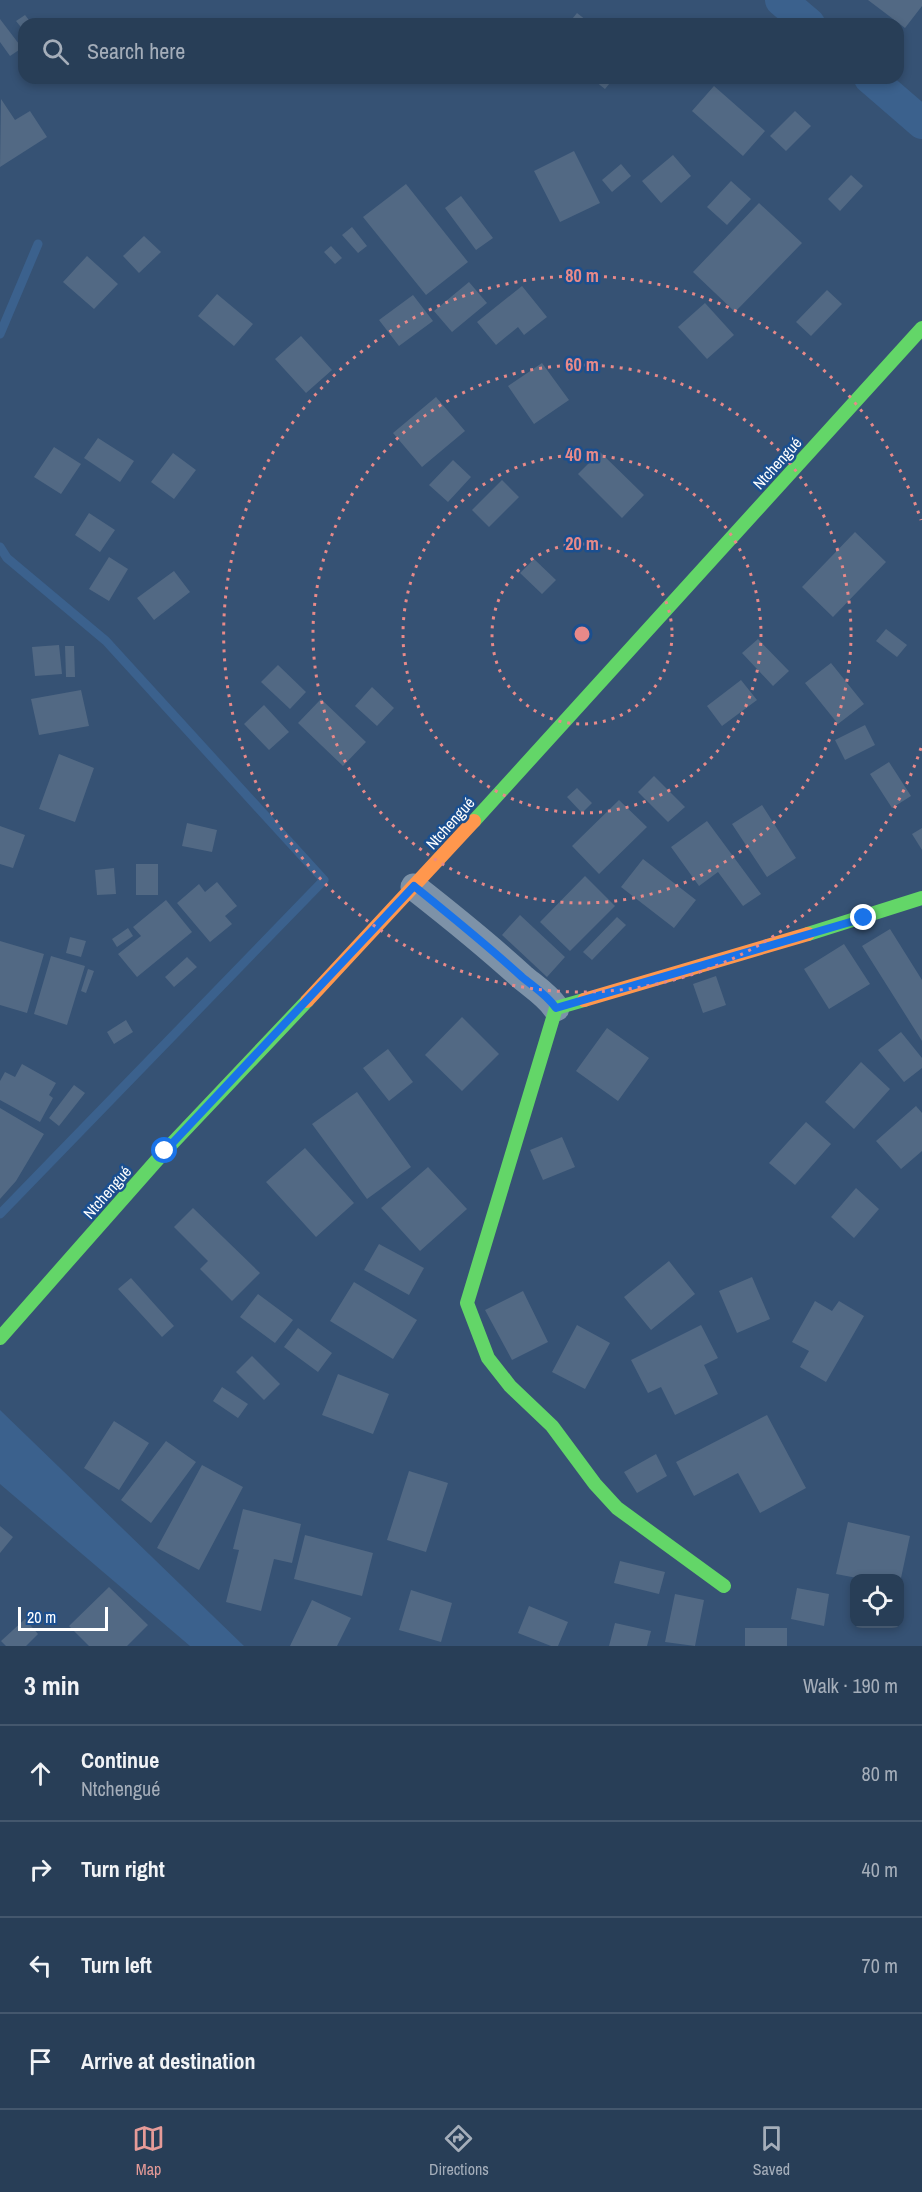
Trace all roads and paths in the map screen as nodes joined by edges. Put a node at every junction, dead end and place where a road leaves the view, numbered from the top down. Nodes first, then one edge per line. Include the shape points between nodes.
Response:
1 (922, 328) edge
2 (414, 886) junction
3 (922, 898) edge
4 (556, 1008) junction
5 (0, 1338) edge
6 (724, 1586) dead end

1 - 2 main road, Ntchengué
2 - 4 street via 548,996
2 - 5 main road, Ntchengué via 165,1151
3 - 4 main road
4 - 6 main road via 467,1303 488,1358 510,1386 552,1426 595,1484 617,1508

